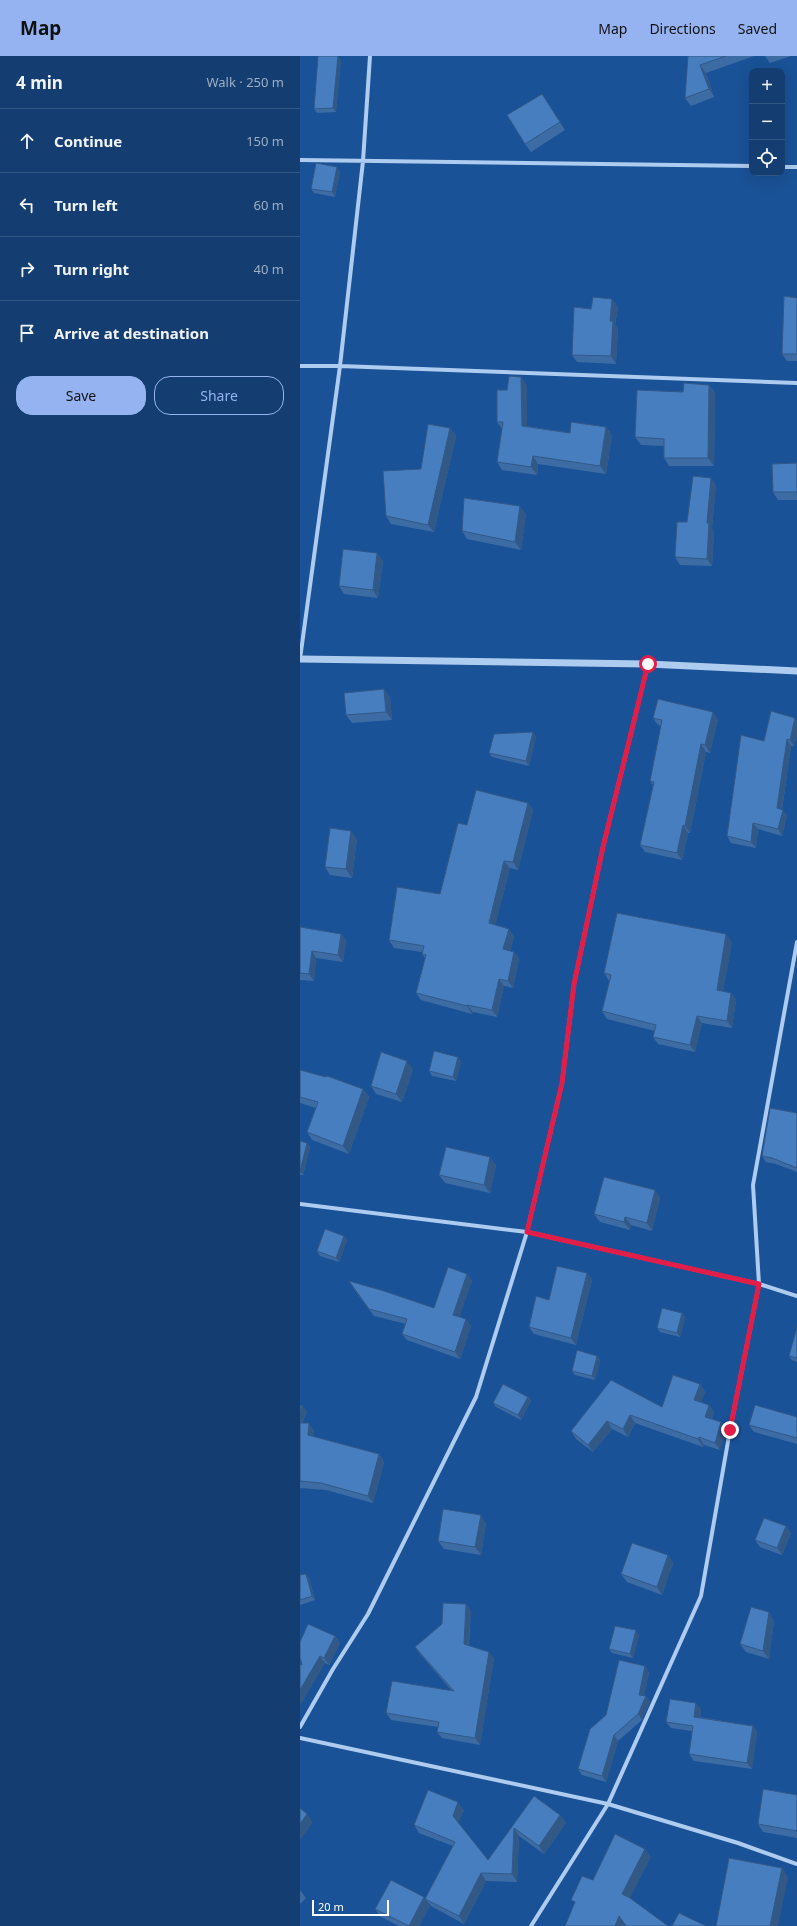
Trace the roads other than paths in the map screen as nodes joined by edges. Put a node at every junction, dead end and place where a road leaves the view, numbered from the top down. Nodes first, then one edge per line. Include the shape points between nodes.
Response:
1 (370, 56) edge
2 (300, 160) edge
3 (363, 161) junction
4 (749, 166) edge
5 (785, 167) edge
6 (797, 167) edge
7 (300, 366) edge
8 (340, 366) junction
9 (797, 383) edge
10 (300, 660) edge
11 (648, 664) junction
12 (797, 671) edge
13 (797, 942) edge
14 (300, 1204) edge
15 (527, 1232) junction
16 (759, 1284) junction
17 (797, 1296) edge
18 (300, 1727) edge
19 (300, 1738) edge
20 (608, 1804) junction
21 (797, 1864) edge
22 (531, 1926) edge

1 - 3 street
2 - 3 street
3 - 4 street
3 - 8 street
5 - 6 street
7 - 8 street
8 - 9 street
8 - 10 street
10 - 11 street
11 - 12 street
11 - 15 street via 601,855 574,984 562,1083
13 - 16 street via 753,1185
14 - 15 street
15 - 16 street
15 - 18 street via 476,1397 368,1614
16 - 17 street
16 - 20 street via 701,1596
19 - 20 street
20 - 21 street via 738,1842
20 - 22 street

